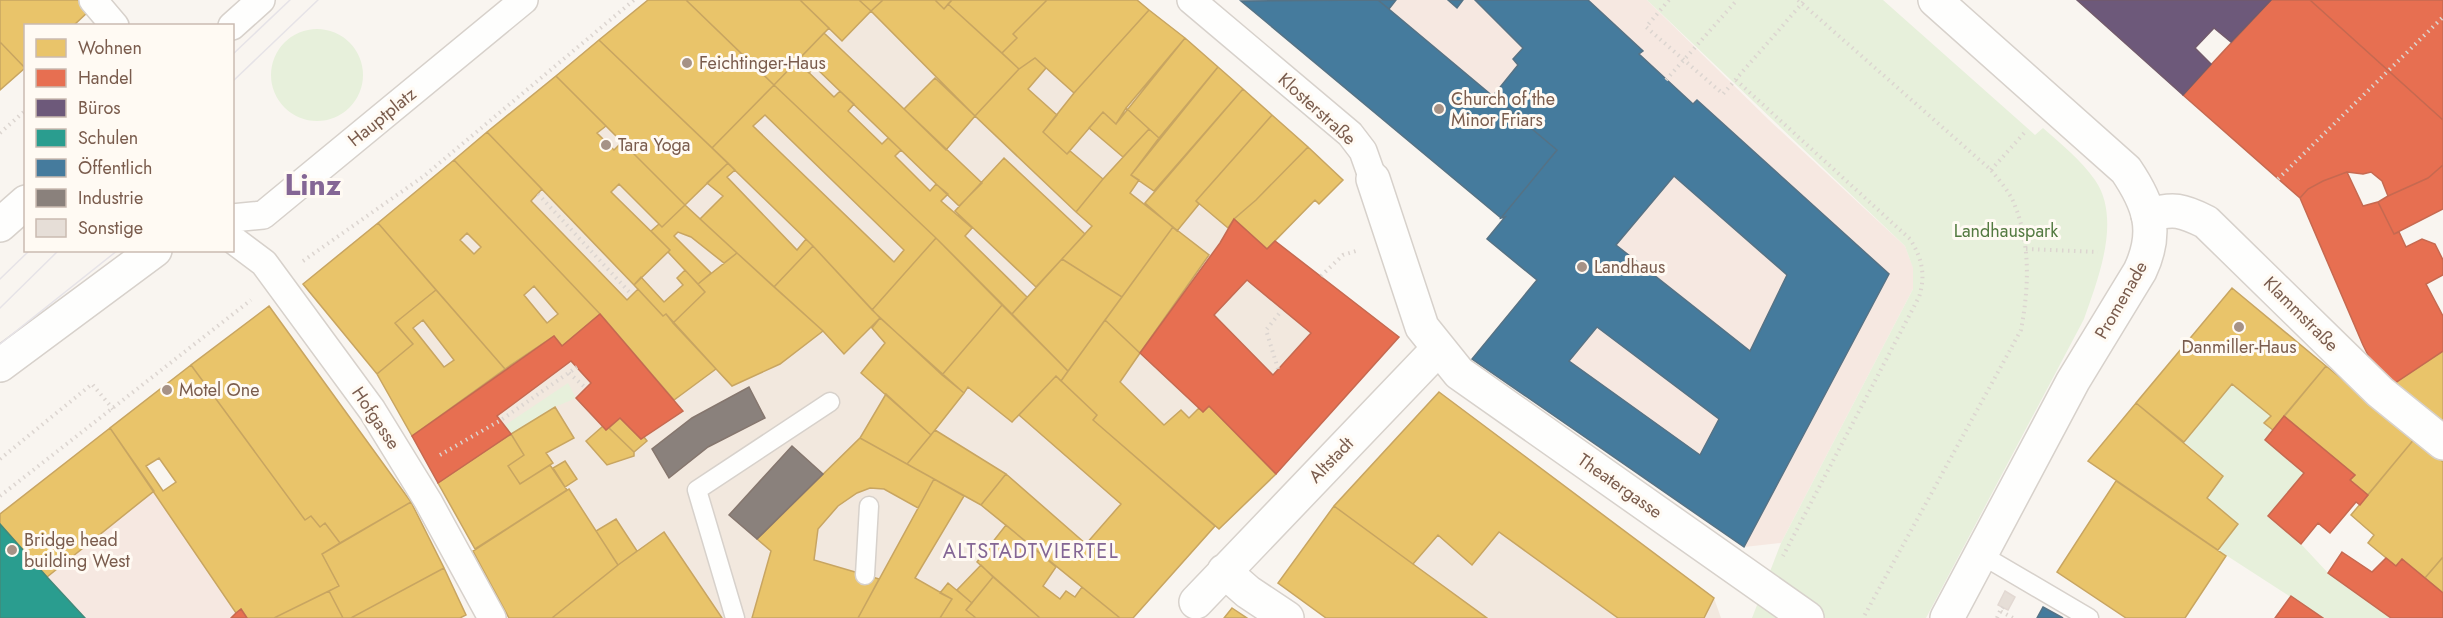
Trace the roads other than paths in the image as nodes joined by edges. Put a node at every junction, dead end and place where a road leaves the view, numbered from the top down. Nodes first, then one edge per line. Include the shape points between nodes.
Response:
1 (93, 0) edge
2 (261, 0) edge
3 (524, 0) edge
4 (1191, 0) edge
5 (1935, 0) edge
6 (113, 24) edge
7 (234, 24) edge
8 (1373, 179) joint
9 (24, 204) edge
10 (2148, 215) junction
11 (234, 218) edge
12 (0, 225) edge
13 (234, 240) edge
14 (152, 252) edge
15 (1438, 349) junction
16 (0, 365) edge
17 (830, 402) dead end
18 (2443, 443) edge
19 (869, 506) dead end
20 (1980, 554) junction
21 (1224, 571) junction
22 (865, 575) dead end
23 (1189, 610) edge
24 (492, 618) edge
25 (735, 618) edge
26 (1287, 618) edge
27 (1807, 618) edge
28 (1947, 618) edge
29 (2089, 618) edge

1 - 6 street
2 - 7 street
3 - 11 street, Hauptplatz via 263,215
4 - 8 street, Klosterstraße via 1350,134 1363,151
5 - 10 street, Promenade via 2126,170 2140,190
8 - 15 street, Klosterstraße via 1422,327
9 - 12 street
10 - 18 street, Klammstraße via 2170,209 2206,222 2380,392
10 - 20 street, Promenade via 2152,233 2140,271 2073,381
13 - 24 street, Hofgasse via 264,263 378,419
14 - 16 street
15 - 21 street, Altstadt
15 - 27 street, Theatergasse via 1459,373
17 - 25 lane via 697,490
19 - 22 lane
20 - 28 street, Promenade
20 - 29 lane
21 - 23 street, Altstadt
21 - 26 street

